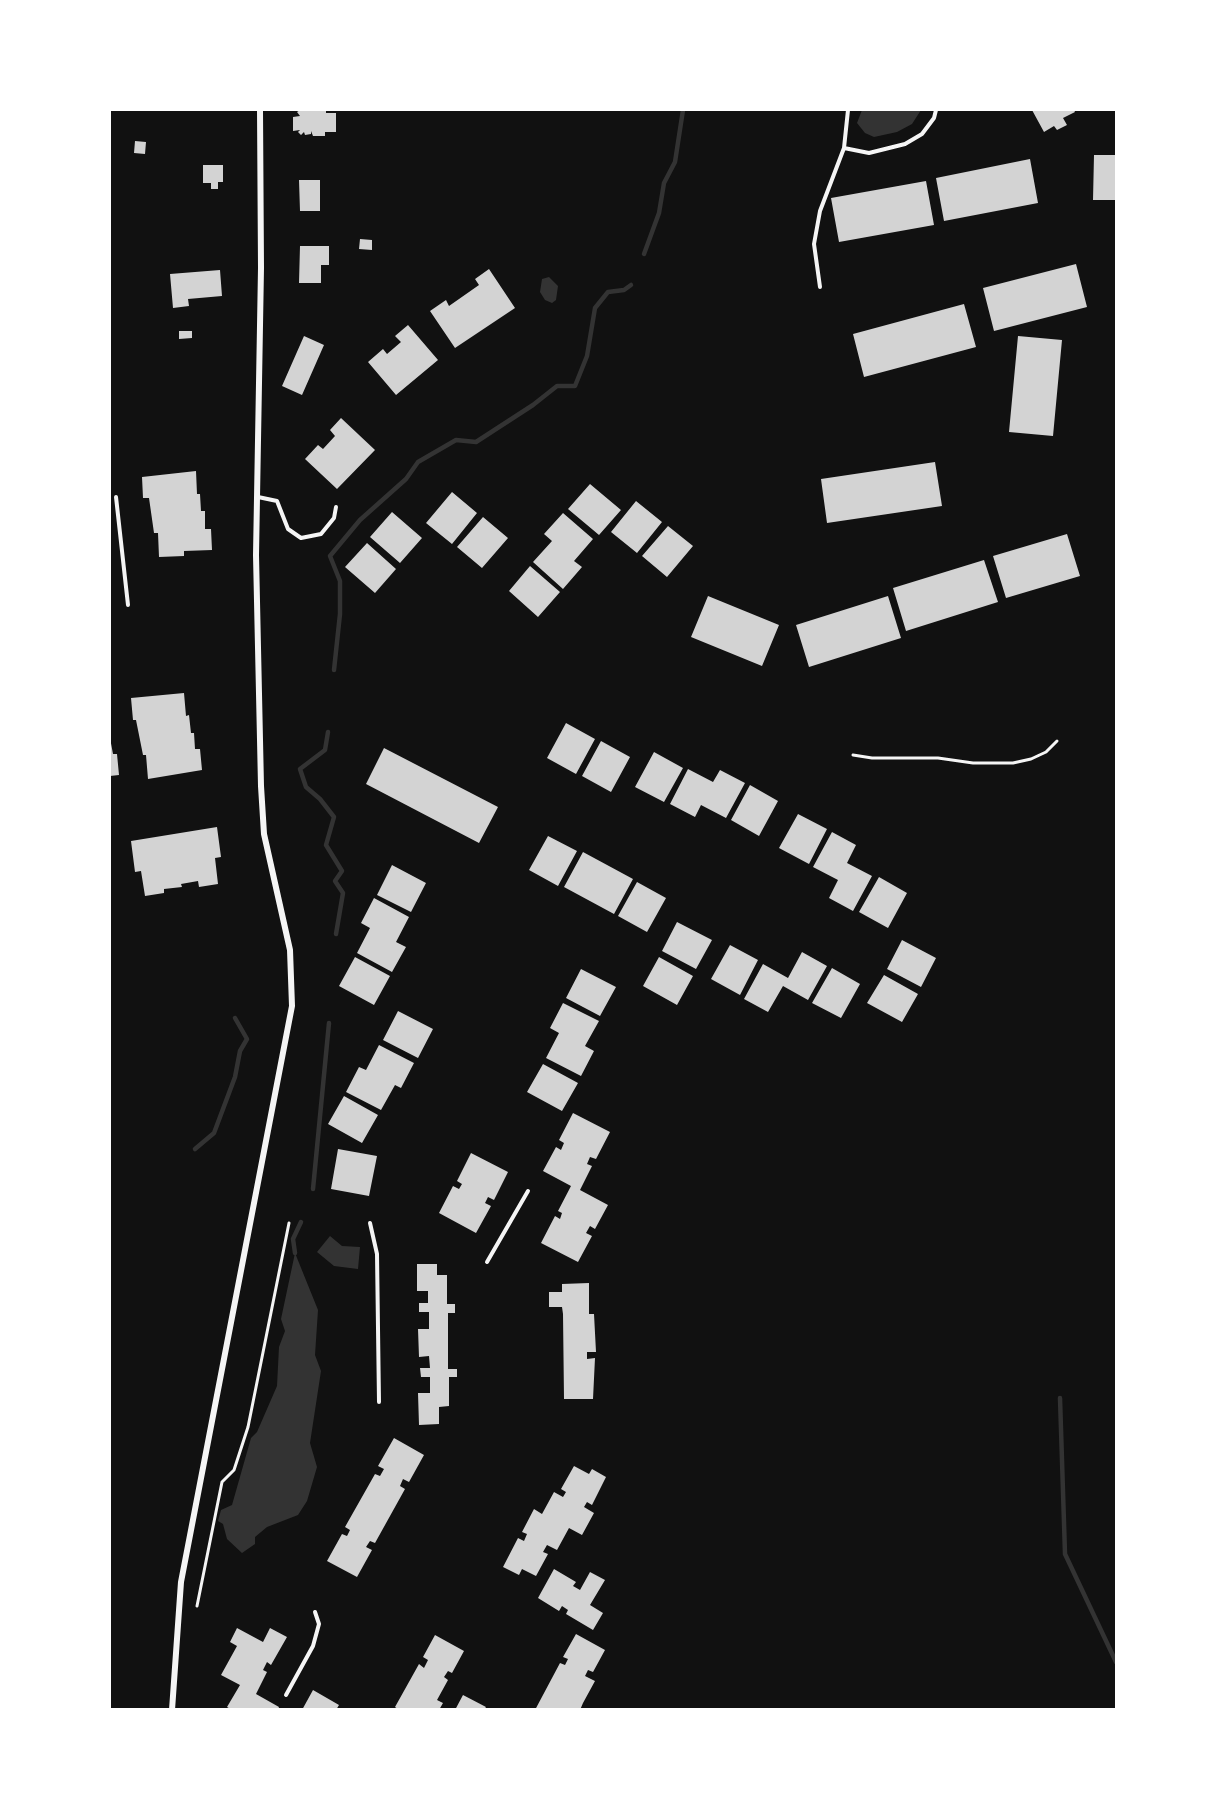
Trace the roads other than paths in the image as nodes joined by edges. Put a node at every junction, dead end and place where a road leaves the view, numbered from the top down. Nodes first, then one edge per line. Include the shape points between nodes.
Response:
1 (260, 110) edge
2 (848, 110) edge
3 (936, 110) edge
4 (844, 148) junction
5 (820, 287) dead end
6 (116, 497) dead end
7 (257, 497) junction
8 (336, 507) dead end
9 (128, 604) dead end
10 (528, 1191) dead end
11 (370, 1223) dead end
12 (487, 1262) dead end
13 (379, 1402) dead end
14 (315, 1612) dead end
15 (286, 1695) dead end
16 (172, 1710) edge

1 - 7 street
2 - 4 lane
3 - 4 lane via 929,126 910,141 869,153
4 - 5 lane via 820,211 814,244
6 - 9 lane
7 - 8 lane via 278,501 288,529 301,538 321,534 334,518
7 - 16 street via 264,834 290,950 292,1006 181,1582
10 - 12 lane
11 - 13 lane via 377,1254
14 - 15 lane via 320,1624 313,1646

